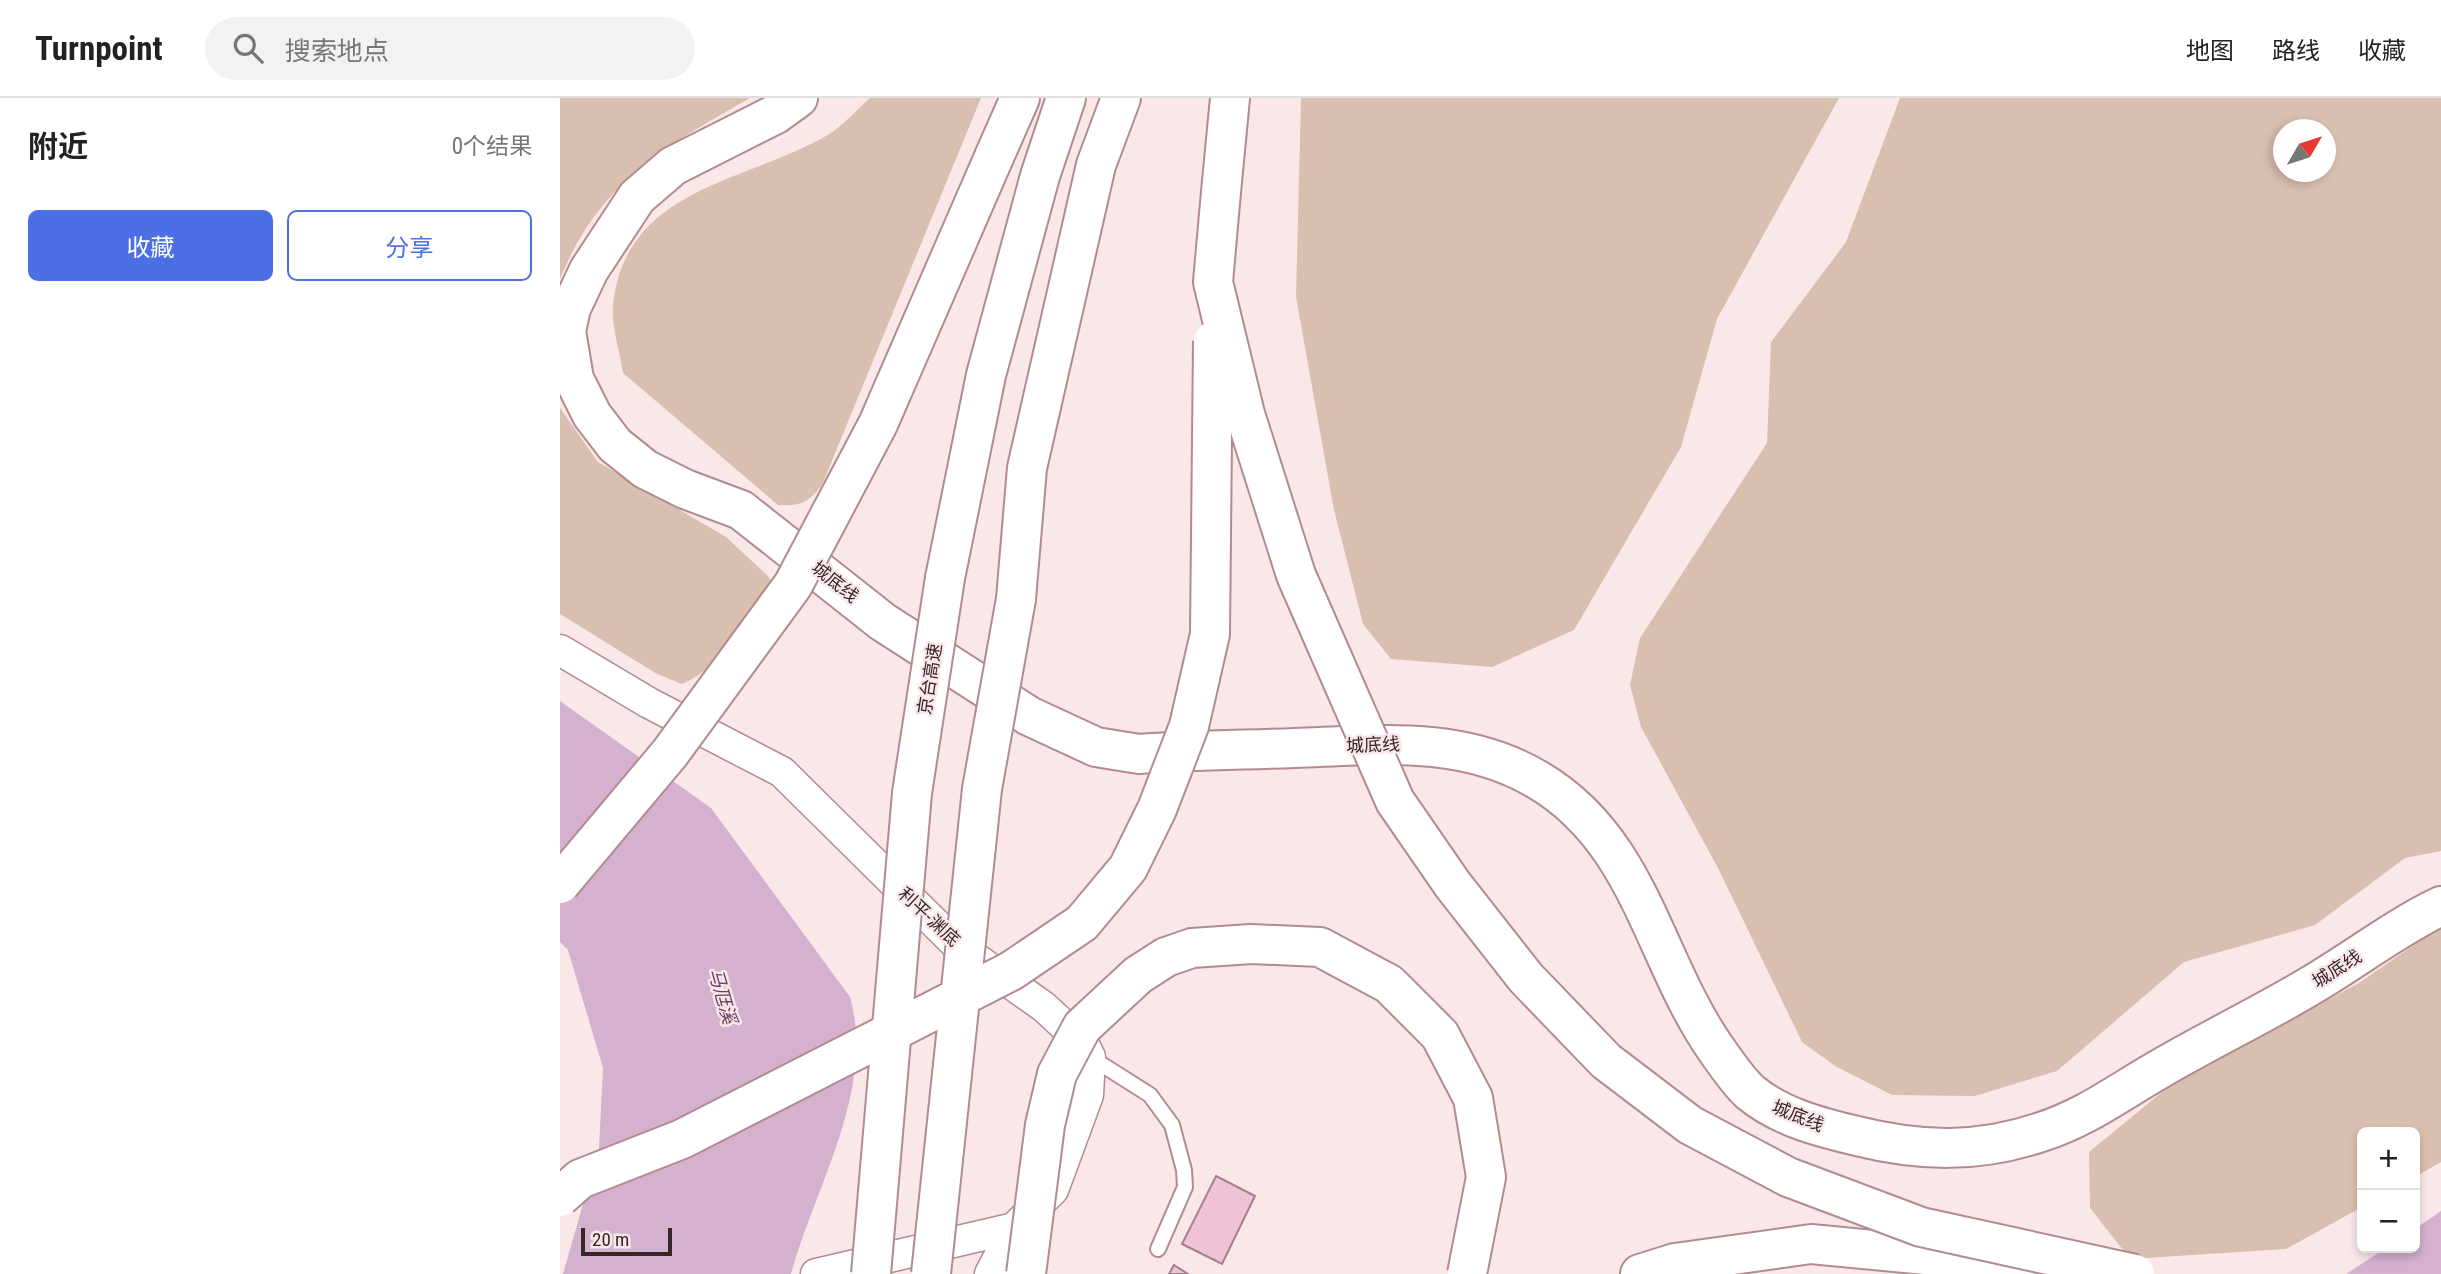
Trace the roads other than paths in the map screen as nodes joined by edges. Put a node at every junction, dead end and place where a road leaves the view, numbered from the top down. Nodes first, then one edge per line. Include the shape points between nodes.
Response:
1 (798, 98) edge
2 (1020, 98) edge
3 (1066, 98) edge
4 (1121, 98) edge
5 (1230, 98) edge
6 (1213, 282) junction
7 (560, 650) edge
8 (560, 884) edge
9 (2441, 905) edge
10 (1090, 1057) junction
11 (560, 1197) edge
12 (1014, 1228) junction
13 (1158, 1249) dead end
14 (816, 1274) edge
15 (871, 1274) edge
16 (931, 1274) edge
17 (990, 1274) edge
18 (1026, 1274) edge
19 (1467, 1274) edge
20 (1640, 1274) edge
21 (2121, 1274) edge
22 (2135, 1274) edge

1 - 9 main road, 城底线 via 776,114 673,166 637,197 589,270 571,308 566,331 568,357 592,415 615,445 645,469 741,510 883,622 1029,716 1096,747 1139,754 1426,744 1503,761 1539,780 1567,800 1614,852 1646,906 1690,1007 1724,1061 1747,1089 1786,1115 1886,1143 1934,1149 1983,1147 2039,1133 2110,1101
2 - 8 main road, bridge via 877,424 793,585 670,753
3 - 15 main road, 京台高速, bridge via 986,375 945,578 912,793
4 - 16 main road, bridge via 1096,165 1027,468 1016,599 982,789
5 - 6 main road, bridge
6 - 11 main road, bridge via 1210,634 1189,726 1128,868 1082,923 1010,971 681,1139 580,1179
6 - 22 main road, bridge via 1245,414 1296,575 1330,659 1395,801 1526,978 1606,1061 1690,1125 1788,1177 1921,1227
7 - 10 street, 利平-渊底 via 649,703 782,772 957,945 1044,1007 1083,1043
10 - 12 street via 1088,1094 1053,1189
10 - 13 lane via 1150,1095 1172,1125 1185,1187
12 - 14 street
12 - 17 street
18 - 19 main road, bridge via 1056,1074 1082,1027 1118,991 1166,957 1192,948 1251,944 1320,947 1389,984 1440,1035 1473,1098 1486,1177
20 - 21 main road, bridge via 1675,1263 1811,1244

